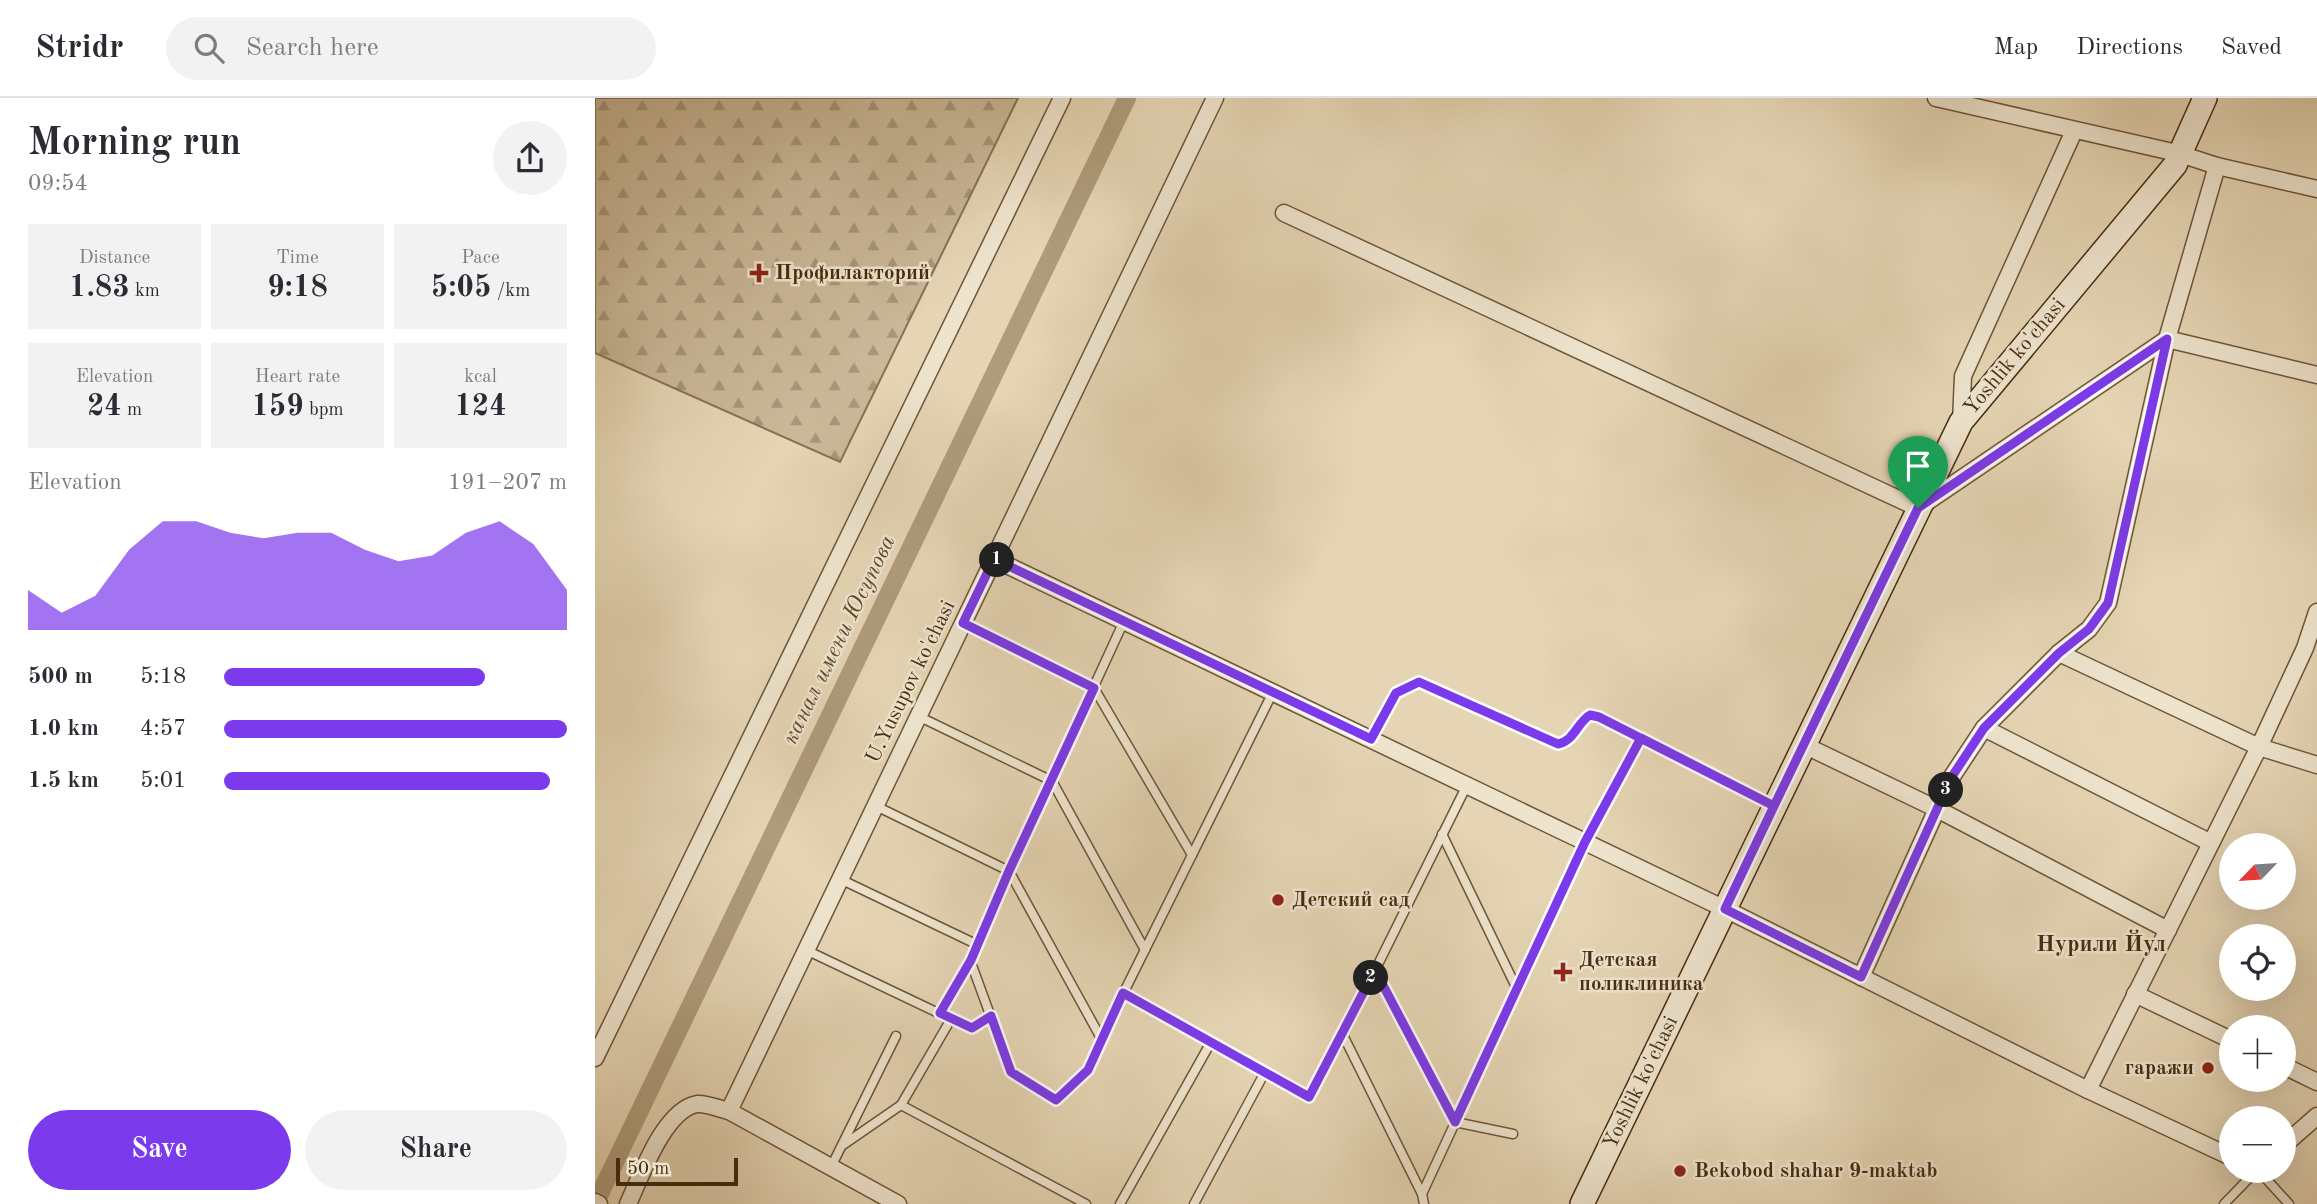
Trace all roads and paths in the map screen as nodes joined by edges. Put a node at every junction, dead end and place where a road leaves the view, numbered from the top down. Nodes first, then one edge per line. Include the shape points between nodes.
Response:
1 (1062, 98) edge
2 (1215, 98) edge
3 (1936, 98) edge
4 (2205, 98) edge
5 (2074, 131) junction
6 (2181, 155) junction
7 (2217, 166) junction
8 (2317, 189) edge
9 (1284, 213) dead end
10 (2167, 339) junction
11 (2317, 375) edge
12 (1961, 422) junction
13 (1918, 508) junction
14 (994, 559) junction
15 (2317, 612) edge
16 (1125, 621) junction
17 (963, 623) junction
18 (2059, 653) junction
19 (1094, 688) junction
20 (1273, 692) junction
21 (919, 716) junction
22 (1984, 728) junction
23 (1641, 738) junction
24 (1371, 739) junction
25 (1804, 744) junction
26 (2259, 747) junction
27 (2317, 765) edge
28 (1052, 781) junction
29 (1467, 785) junction
30 (876, 806) junction
31 (1774, 806) junction
32 (1937, 809) junction
33 (1442, 834) junction
34 (1585, 842) junction
35 (2211, 843) junction
36 (1192, 855) junction
37 (1009, 871) junction
38 (841, 879) junction
39 (1725, 909) junction
40 (2168, 930) junction
41 (978, 944) junction
42 (806, 950) junction
43 (1145, 950) junction
44 (971, 960) junction
45 (1375, 970) junction
46 (1861, 977) junction
47 (1517, 989) junction
48 (1123, 993) junction
49 (2135, 994) junction
50 (940, 1013) junction
51 (991, 1016) junction
52 (951, 1019) junction
53 (2219, 1034) edge
54 (1343, 1035) junction
55 (896, 1036) dead end
56 (1102, 1040) junction
57 (1211, 1042) junction
58 (595, 1058) edge
59 (1265, 1072) junction
60 (2296, 1072) edge
61 (2317, 1082) edge
62 (2088, 1090) junction
63 (901, 1105) junction
64 (729, 1111) junction
65 (2317, 1116) edge
66 (1455, 1122) junction
67 (1513, 1134) dead end
68 (2296, 1134) edge
69 (841, 1147) junction
70 (2219, 1151) edge
71 (831, 1167) junction
72 (2245, 1183) edge
73 (2269, 1183) edge
74 (1422, 1194) junction
75 (628, 1204) edge
76 (898, 1204) edge
77 (1086, 1204) edge
78 (1120, 1204) edge
79 (1194, 1204) edge
80 (1424, 1204) edge
81 (1582, 1204) edge
82 (2224, 1204) edge
83 (2289, 1204) edge

1 - 58 street
2 - 14 street, U.Yusupov ko'chasi
3 - 5 street
4 - 6 street, Yoshlik ko'chasi
5 - 6 street
5 - 12 street via 1963,376
6 - 7 street
6 - 12 street, Yoshlik ko'chasi
7 - 8 street
7 - 10 street
9 - 13 street
10 - 11 street
10 - 13 street
10 - 18 street via 2108,603 2089,629
12 - 13 street, Yoshlik ko'chasi
13 - 25 street, Yoshlik ko'chasi
14 - 16 street
14 - 17 street, U.Yusupov ko'chasi
15 - 26 street
16 - 19 lane
16 - 20 street
17 - 19 lane
17 - 21 street, U.Yusupov ko'chasi
18 - 22 street
18 - 26 street
19 - 28 lane
19 - 36 lane
20 - 24 street
20 - 36 lane
21 - 28 lane
21 - 30 street, U.Yusupov ko'chasi
22 - 32 street
22 - 35 street
23 - 24 lane via 1590,715 1566,742 1558,744 1419,682 1396,693
23 - 31 lane
23 - 34 lane
24 - 29 street
25 - 31 street, Yoshlik ko'chasi
25 - 32 street
26 - 27 street
26 - 35 street
28 - 37 lane
28 - 43 lane
29 - 33 lane
29 - 34 street
30 - 37 lane
30 - 38 street, U.Yusupov ko'chasi
31 - 39 street, Yoshlik ko'chasi
32 - 40 street
32 - 46 street
33 - 45 lane
33 - 47 lane
34 - 39 street
34 - 47 lane
35 - 40 street
36 - 43 lane
37 - 41 lane
37 - 56 lane
38 - 41 lane
38 - 42 street, U.Yusupov ko'chasi
39 - 46 street
39 - 81 street, Yoshlik ko'chasi
40 - 49 street
41 - 44 lane
42 - 50 lane
42 - 64 street, U.Yusupov ko'chasi
43 - 48 lane
44 - 50 lane
44 - 51 lane
45 - 54 lane
45 - 66 lane
46 - 62 street
47 - 66 lane
48 - 56 lane
48 - 57 lane
49 - 53 street
49 - 62 street
50 - 52 lane
51 - 52 lane via 972,1028
51 - 56 lane via 1011,1072 1056,1100 1088,1070
52 - 63 lane
54 - 59 lane via 1309,1097
54 - 74 lane
55 - 69 lane
57 - 59 lane
57 - 78 lane
59 - 79 lane
60 - 61 street
62 - 70 street
63 - 69 lane
63 - 77 lane
64 - 71 street
64 - 75 street via 698,1104 665,1127
65 - 68 street
66 - 67 lane
66 - 74 lane
69 - 71 lane
71 - 76 street
72 - 82 lane
73 - 83 lane
74 - 80 lane

